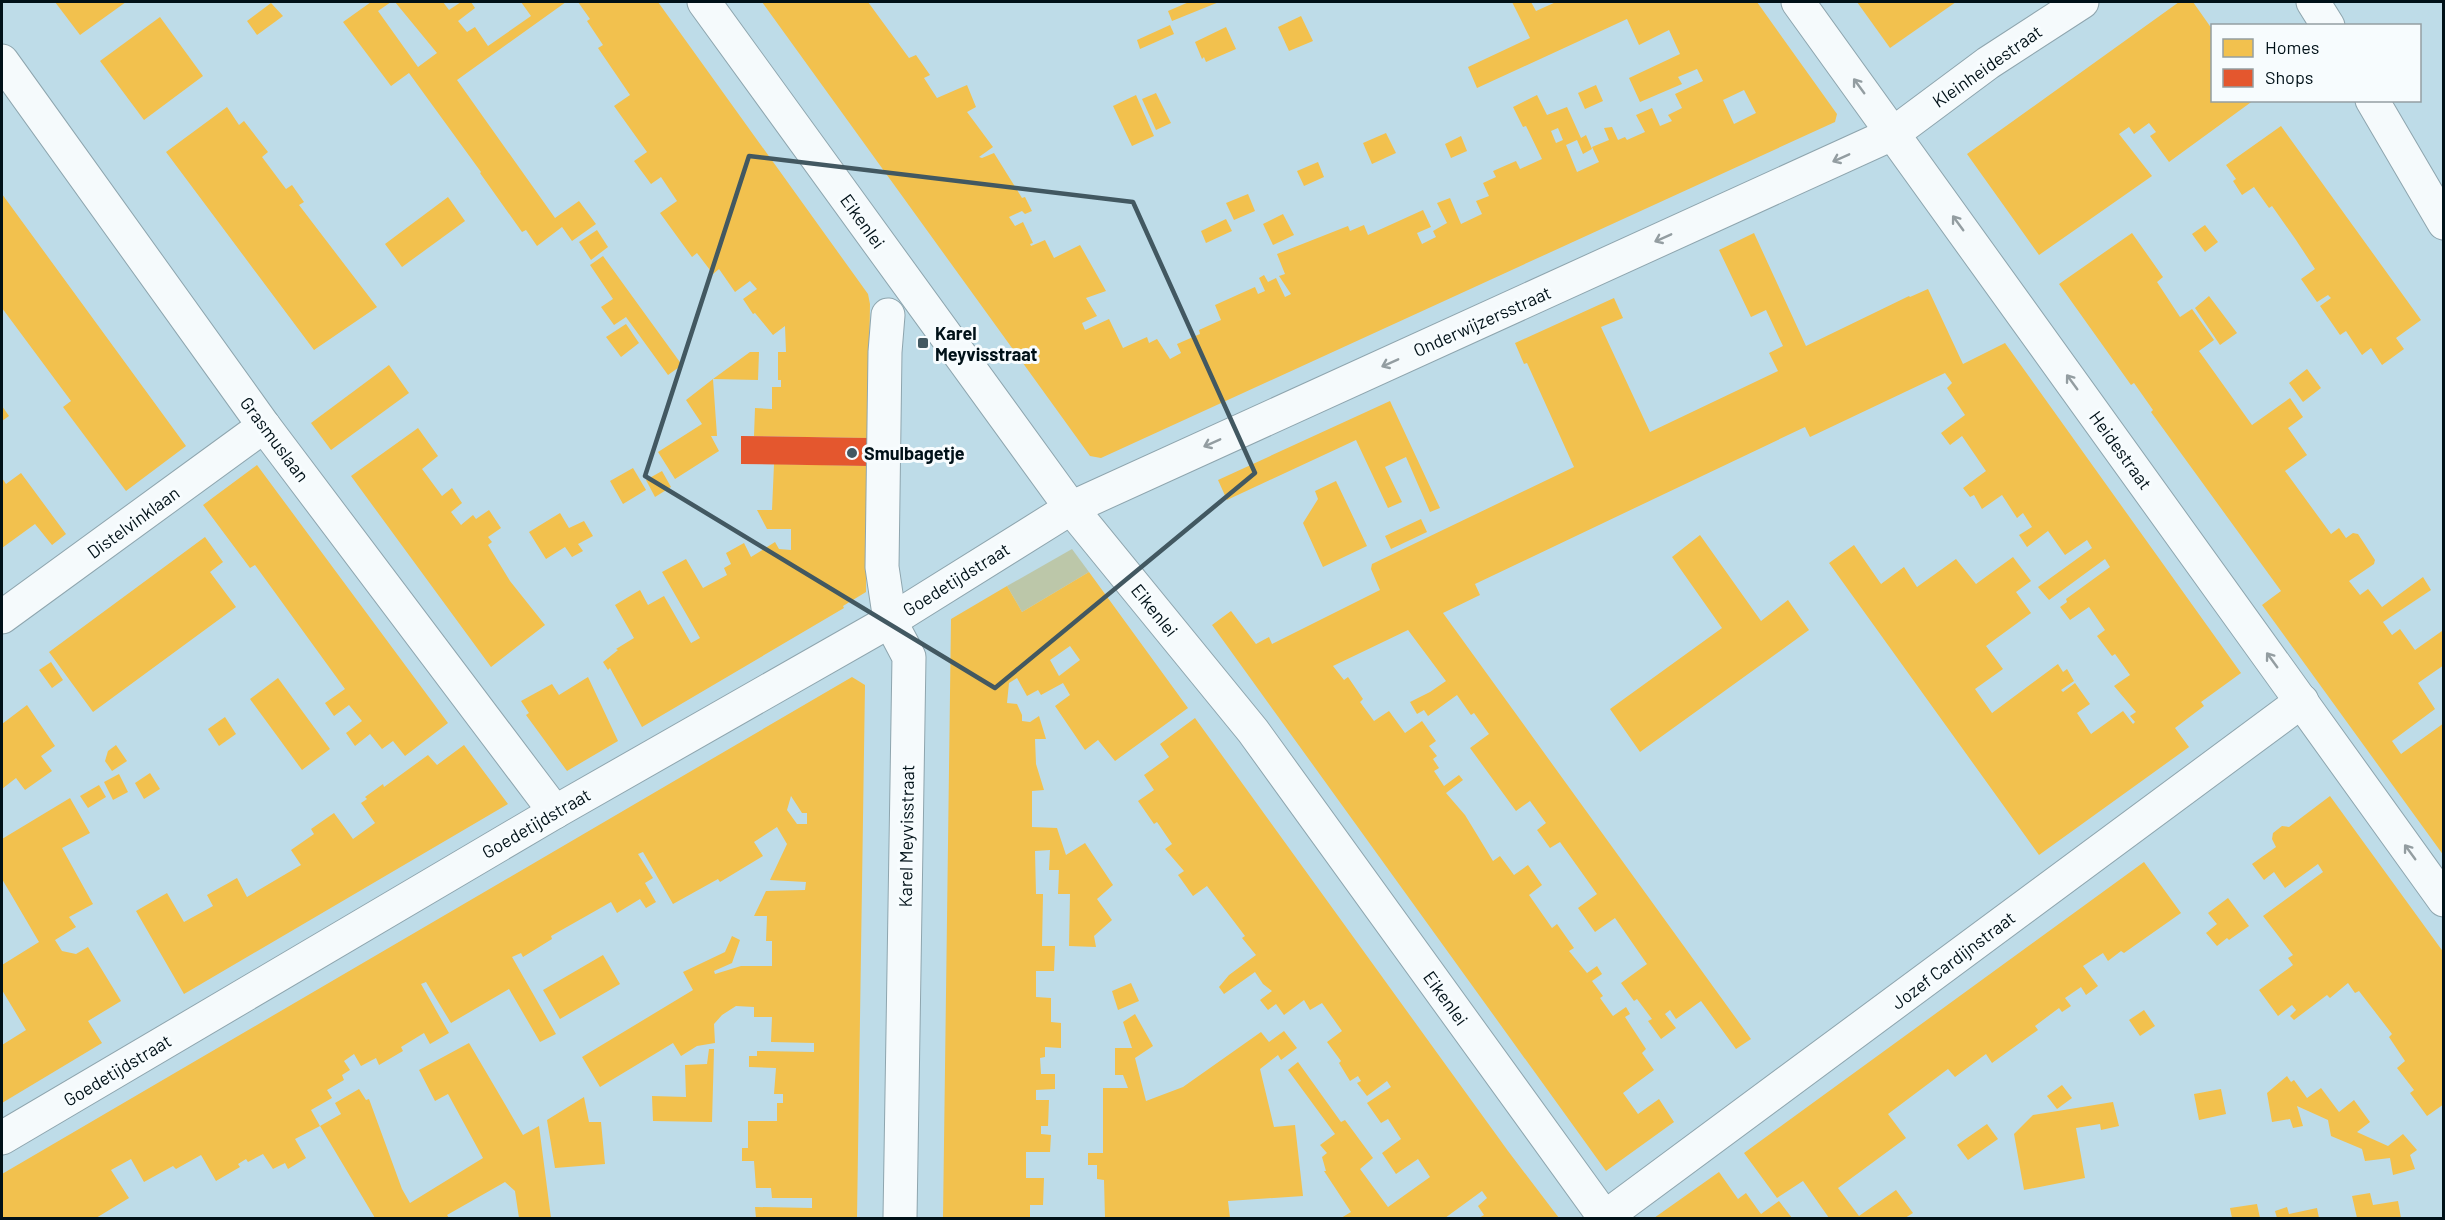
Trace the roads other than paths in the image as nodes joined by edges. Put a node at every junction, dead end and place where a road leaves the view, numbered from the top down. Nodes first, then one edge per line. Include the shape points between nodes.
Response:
1 (704, 2) edge
2 (1798, 2) edge
3 (2082, 2) edge
4 (2313, 2) edge
5 (2327, 24) edge
6 (2, 61) edge
7 (2373, 102) edge
8 (1894, 133) junction
9 (2444, 223) edge
10 (888, 315) dead end
11 (264, 426) junction
12 (1071, 508) junction
13 (2, 617) edge
14 (890, 621) junction
15 (2302, 701) junction
16 (555, 812) junction
17 (2444, 900) edge
18 (2, 1138) edge
19 (900, 1218) edge
20 (1604, 1218) edge

1 - 12 street, Eikenlei
8 -> 2 street, Heidestraat
3 - 8 street, Kleinheidestraat via 1988,63
4 - 5 street
6 - 11 street, Grasmuslaan
7 - 9 street
8 -> 12 street, Onderwijzersstraat
15 -> 8 street, Heidestraat
10 - 14 street, Karel Meyvisstraat via 882,567
11 - 13 street, Distelvinklaan
11 - 16 street, Grasmuslaan
12 - 14 street, Goedetijdstraat
12 - 20 street, Eikenlei via 1253,731
14 - 16 street, Goedetijdstraat
14 - 19 street, Karel Meyvisstraat via 909,657
17 -> 15 street, Heidestraat
15 - 20 street, Jozef Cardijnstraat
16 - 18 street, Goedetijdstraat

